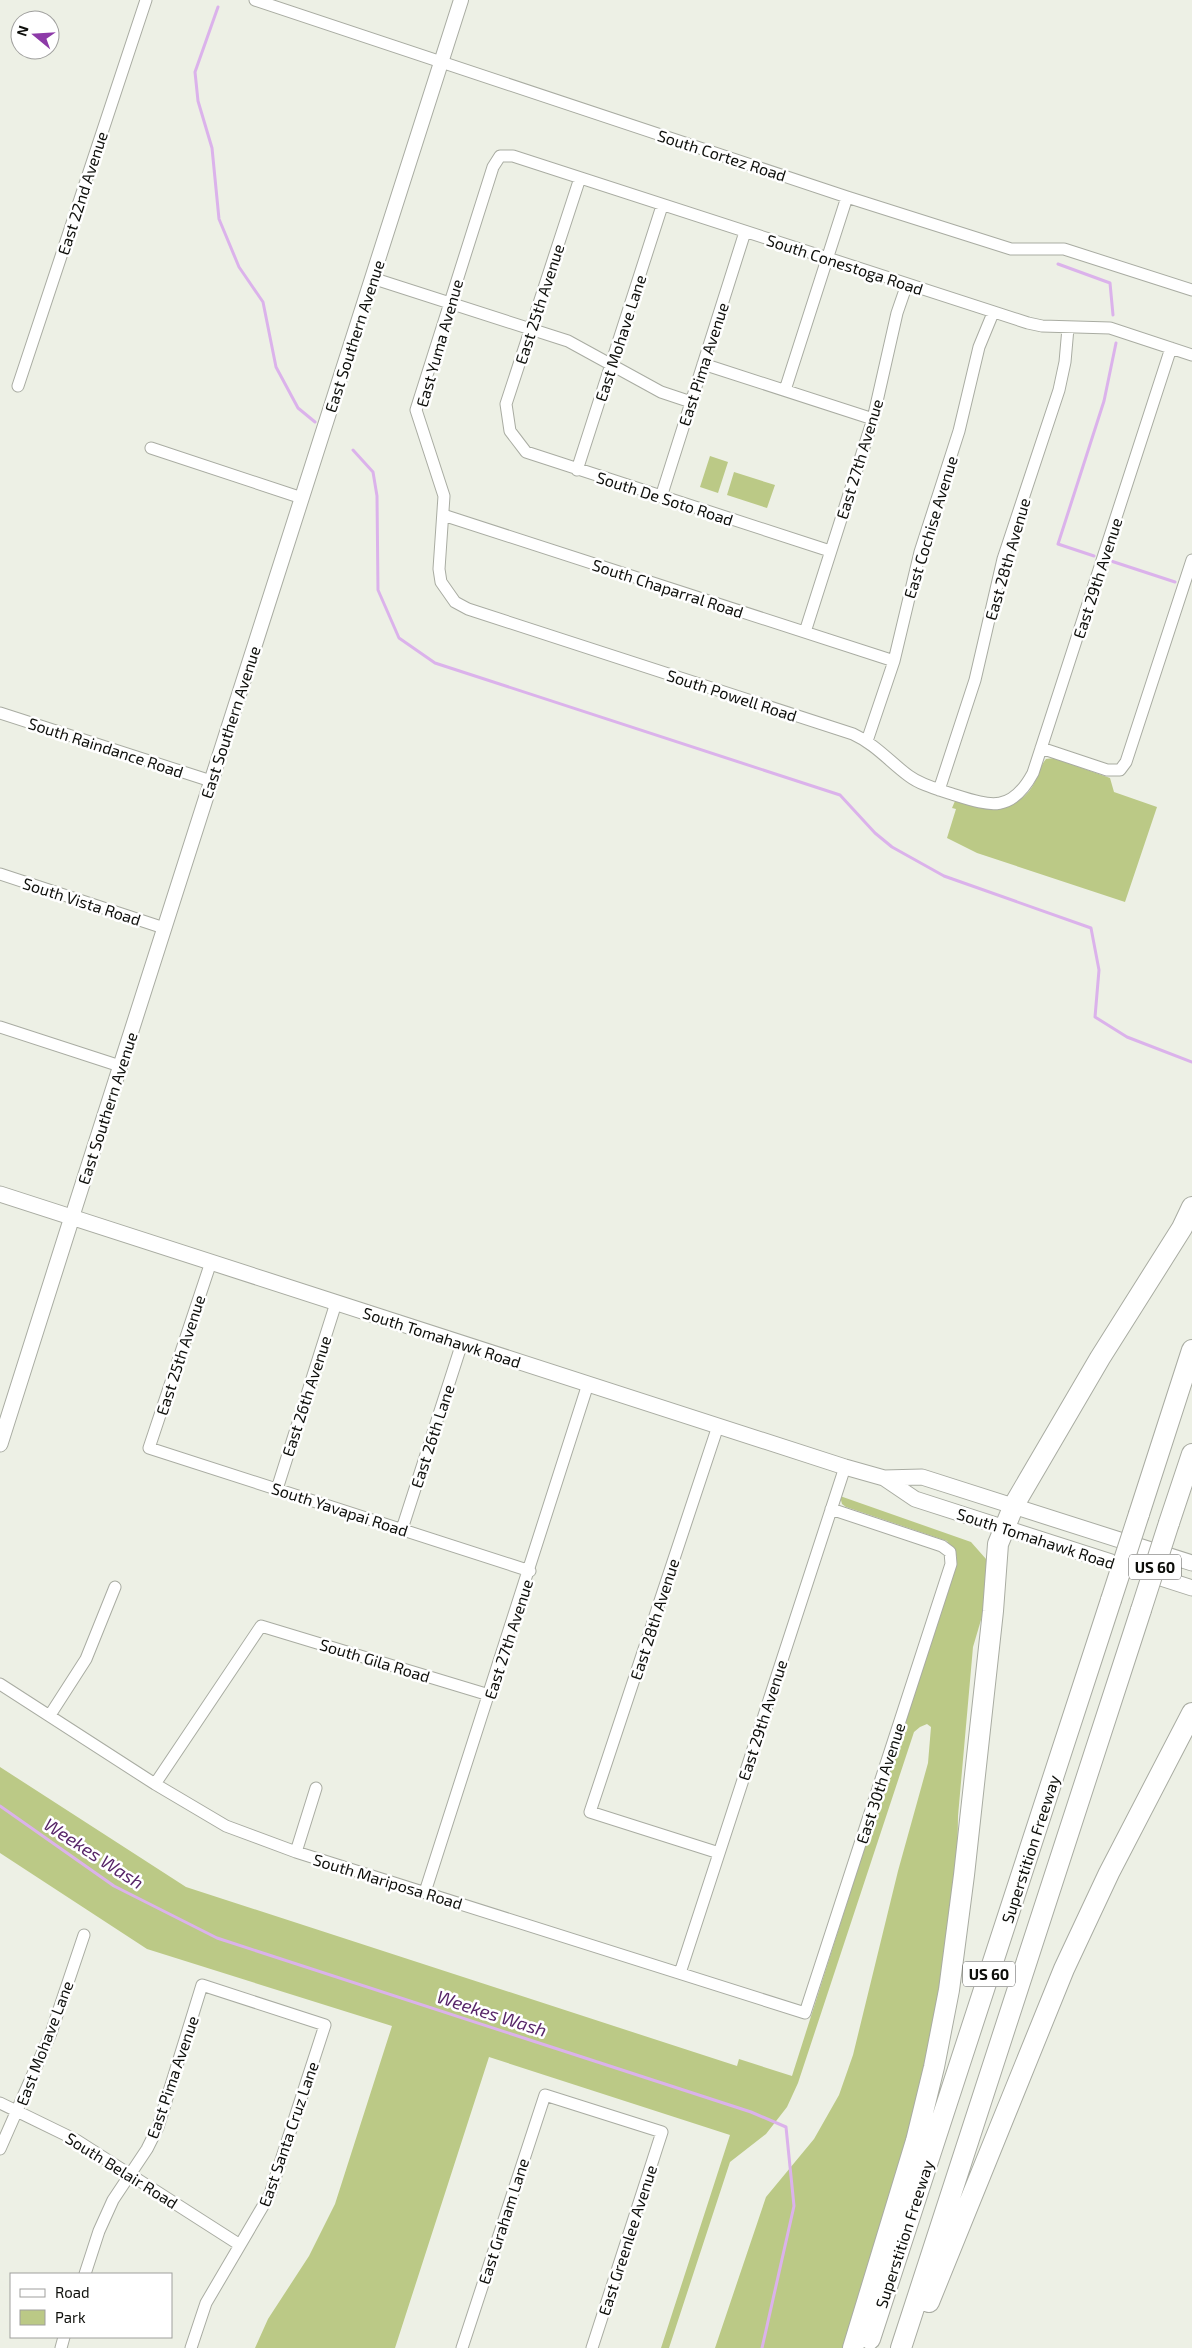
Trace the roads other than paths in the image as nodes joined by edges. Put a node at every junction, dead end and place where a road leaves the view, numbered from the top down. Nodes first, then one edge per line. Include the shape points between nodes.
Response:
1 (146, 0) edge
2 (255, 0) edge
3 (461, 0) edge
4 (442, 61) junction
5 (500, 156) joint
6 (580, 178) junction
7 (847, 197) junction
8 (662, 206) junction
9 (745, 232) junction
10 (827, 259) junction
11 (372, 278) junction
12 (907, 284) junction
13 (1192, 290) edge
14 (450, 303) junction
15 (993, 313) junction
16 (1068, 328) junction
17 (531, 329) junction
18 (1171, 348) junction
19 (1192, 355) edge
20 (611, 363) junction
21 (703, 364) junction
22 (18, 386) dead end
23 (785, 390) junction
24 (691, 402) junction
25 (873, 419) junction
26 (510, 431) joint
27 (151, 448) dead end
28 (577, 470) junction
29 (661, 497) junction
30 (302, 498) junction
31 (443, 515) junction
32 (830, 551) junction
33 (1192, 560) edge
34 (447, 592) joint
35 (805, 632) junction
36 (894, 661) junction
37 (0, 713) edge
38 (867, 741) junction
39 (1042, 748) junction
40 (211, 781) junction
41 (939, 790) junction
42 (1010, 800) joint
43 (0, 874) edge
44 (164, 928) junction
45 (0, 1027) edge
46 (120, 1066) junction
47 (0, 1194) edge
48 (1192, 1207) edge
49 (72, 1217) junction
50 (211, 1262) junction
51 (336, 1303) junction
52 (462, 1344) junction
53 (1192, 1350) edge
54 (588, 1384) junction
55 (718, 1426) junction
56 (0, 1444) edge
57 (149, 1448) joint
58 (1192, 1454) edge
59 (845, 1466) junction
60 (884, 1478) junction
61 (277, 1489) junction
62 (1014, 1505) junction
63 (831, 1509) junction
64 (1004, 1527) junction
65 (402, 1529) junction
66 (1192, 1563) edge
67 (530, 1571) junction
68 (115, 1587) dead end
69 (1192, 1588) edge
70 (0, 1684) edge
71 (489, 1695) junction
72 (1192, 1713) edge
73 (50, 1716) junction
74 (155, 1784) junction
75 (316, 1788) dead end
76 (296, 1852) junction
77 (718, 1853) junction
78 (425, 1892) junction
79 (84, 1935) dead end
80 (680, 1973) junction
81 (202, 1985) joint
82 (805, 2013) joint
83 (545, 2095) joint
84 (0, 2103) edge
85 (18, 2111) junction
86 (0, 2149) edge
87 (132, 2174) junction
88 (240, 2245) junction
89 (85, 2273) edge
90 (191, 2348) edge
91 (462, 2348) edge
92 (592, 2348) edge
93 (853, 2348) edge
94 (867, 2348) edge
95 (901, 2348) edge
96 (910, 2348) edge

1 - 22 street, East 22nd Avenue
2 - 4 street, South Cortez Road
3 - 4 street, East Southern Avenue
4 - 7 street, South Cortez Road
4 - 11 street, East Southern Avenue
5 - 6 street, South Conestoga Road via 513,156
5 - 14 street, East Yuma Avenue via 493,166
6 - 8 street, South Conestoga Road
6 - 17 street, East 25th Avenue
7 - 10 street
7 - 13 street, South Cortez Road via 1011,249 1064,249
8 - 9 street, South Conestoga Road
8 - 20 street, East Mohave Lane
9 - 10 street, South Conestoga Road
9 - 21 street, East Pima Avenue
10 - 12 street, South Conestoga Road
10 - 23 street
11 - 14 street
11 - 30 street, East Southern Avenue
12 - 15 street, South Conestoga Road
12 - 25 street, East 27th Avenue via 897,313
14 - 17 street
14 - 31 street, East Yuma Avenue via 416,410 444,496
15 - 16 street, South Conestoga Road via 1042,326
15 - 36 street, East Cochise Avenue via 979,347 960,431 920,552
16 - 18 street, South Conestoga Road via 1110,328
16 - 41 street, East 28th Avenue via 1059,390 1003,559 975,680
17 - 20 street via 568,341
17 - 26 street, East 25th Avenue via 506,404
18 - 19 street, South Conestoga Road
18 - 39 street, East 29th Avenue
20 - 24 street via 661,392
20 - 28 street, East Mohave Lane
21 - 23 street
21 - 24 street, East Pima Avenue
23 - 25 street
24 - 29 street, East Pima Avenue
25 - 32 street, East 27th Avenue
26 - 28 street, South De Soto Road via 526,452
27 - 30 street
28 - 29 street, South De Soto Road
29 - 32 street, South De Soto Road
30 - 40 street, East Southern Avenue
31 - 34 street, East Yuma Avenue via 439,569
31 - 35 street, South Chaparral Road
32 - 35 street, East 27th Avenue
33 - 39 street via 1126,762 1120,770 1108,770
34 - 38 street, South Powell Road via 455,602 468,609
35 - 36 street, South Chaparral Road
36 - 38 street, East Cochise Avenue
37 - 40 street, South Raindance Road
38 - 41 street, South Powell Road via 910,777
39 - 42 street, East 29th Avenue via 1024,790
40 - 44 street, East Southern Avenue
41 - 42 street, South Powell Road via 979,803 995,804
43 - 44 street, South Vista Road
44 - 46 street, East Southern Avenue
45 - 46 street
46 - 49 street, East Southern Avenue
47 - 49 main road, South Tomahawk Road
48 - 62 highway
49 - 50 main road, South Tomahawk Road
49 - 56 main road, East Southern Avenue
50 - 51 main road, South Tomahawk Road
50 - 57 street, East 25th Avenue
51 - 52 main road, South Tomahawk Road
51 - 61 street, East 26th Avenue
52 - 54 main road, South Tomahawk Road
52 - 65 street, East 26th Lane
53 - 94 highway, Superstition Freeway / US 60, bridge
54 - 55 main road, South Tomahawk Road
54 - 67 street, East 27th Avenue
55 - 59 main road, South Tomahawk Road
55 - 77 street, East 28th Avenue via 590,1812
57 - 61 street, South Yavapai Road
58 - 95 highway, Superstition Freeway / US 60, bridge
59 - 60 main road, South Tomahawk Road
59 - 63 street, East 29th Avenue
60 - 62 main road, South Tomahawk Road via 922,1477
60 - 64 main road, South Tomahawk Road via 915,1499
61 - 65 street, South Yavapai Road
62 - 64 highway
62 - 66 main road, South Tomahawk Road
63 - 77 street, East 29th Avenue
63 - 82 street, East 30th Avenue via 942,1546 950,1552 951,1564
64 - 69 main road, South Tomahawk Road
64 - 93 highway via 998,1544 949,1990 916,2141
65 - 67 street, South Yavapai Road
67 - 71 street, East 27th Avenue
68 - 73 street via 86,1659
70 - 73 street, South Mariposa Road
71 - 74 street, South Gila Road via 261,1626
71 - 78 street, East 27th Avenue
72 - 96 highway via 1108,1874 1064,1969
73 - 74 street, South Mariposa Road
74 - 76 street, South Mariposa Road via 226,1826
75 - 76 street
76 - 78 street, South Mariposa Road
77 - 80 street, East 29th Avenue
78 - 80 street, South Mariposa Road
79 - 85 street, East Mohave Lane via 51,2033
80 - 82 street, South Mariposa Road
81 - 87 street, East Pima Avenue via 158,2127
81 - 88 street, East Santa Cruz Lane via 325,2025 270,2194
83 - 91 street, East Graham Lane
83 - 92 street, East Greenlee Avenue via 662,2132
84 - 85 street, South Belair Road
85 - 86 street, East Mohave Lane
85 - 87 street, South Belair Road via 76,2140
87 - 88 street, South Belair Road
87 - 89 street, East Pima Avenue via 113,2200
88 - 90 street, East Santa Cruz Lane via 206,2303

